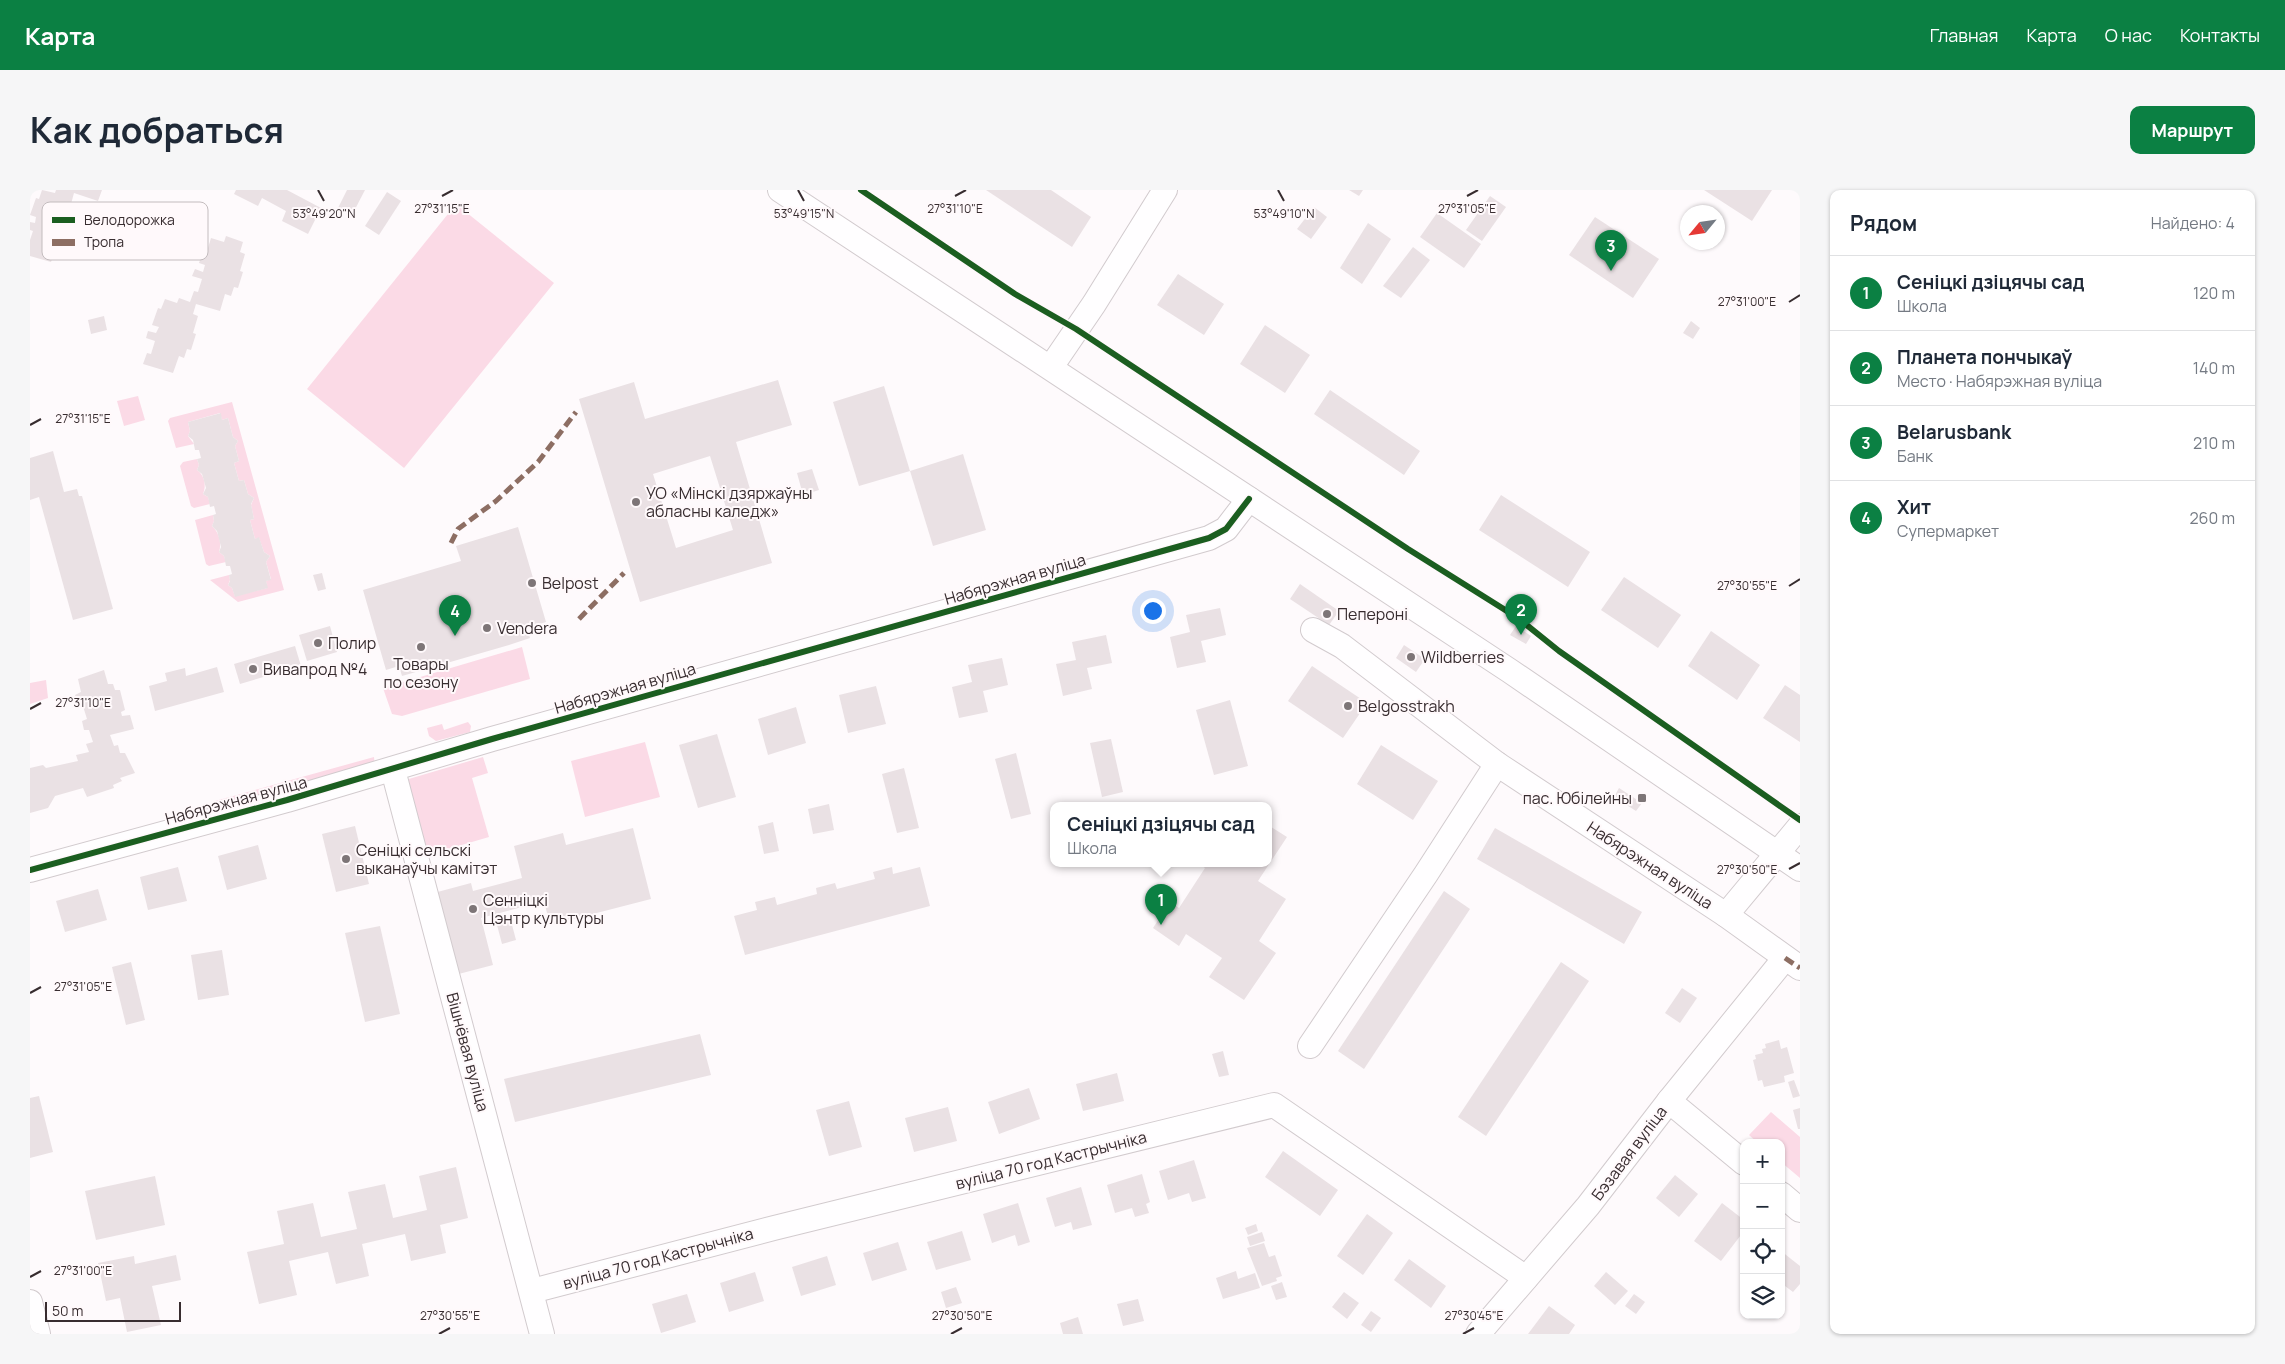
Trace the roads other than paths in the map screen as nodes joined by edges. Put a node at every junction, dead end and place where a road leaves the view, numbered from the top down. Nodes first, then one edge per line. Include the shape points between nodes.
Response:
1 (780, 190) edge
2 (1165, 190) edge
3 (1051, 367) junction
4 (1249, 499) junction
5 (1313, 630) dead end
6 (1497, 764) junction
7 (393, 770) junction
8 (1800, 826) edge
9 (1777, 854) junction
10 (1800, 869) edge
11 (30, 870) edge
12 (1726, 915) junction
13 (1793, 963) edge
14 (1310, 1046) dead end
15 (1669, 1101) junction
16 (1740, 1160) edge
17 (1785, 1197) edge
18 (1800, 1210) edge
19 (1526, 1278) junction
20 (532, 1291) junction
21 (30, 1302) edge
22 (38, 1334) edge
23 (542, 1334) edge
24 (1478, 1334) edge

1 - 3 street
2 - 3 street
3 - 4 street
4 - 7 street, Набярэжная вуліца via 1226,529 1209,538 492,739
4 - 9 street via 1510,670
5 - 6 street, Набярэжная вуліца via 1342,646
6 - 12 street, Набярэжная вуліца
6 - 14 street
7 - 11 street, Набярэжная вуліца
7 - 20 street, Вішнёвая вуліца
8 - 9 street
9 - 10 street
9 - 12 street
12 - 13 street, Набярэжная вуліца
13 - 15 street
15 - 16 street, Бэзавая вуліца
15 - 19 street, Бэзавая вуліца via 1588,1206
17 - 18 street
19 - 20 street, вуліца 70 год Кастрычніка via 1274,1105
19 - 24 street, Бэзавая вуліца
20 - 23 street, Вішнёвая вуліца
21 - 22 street

